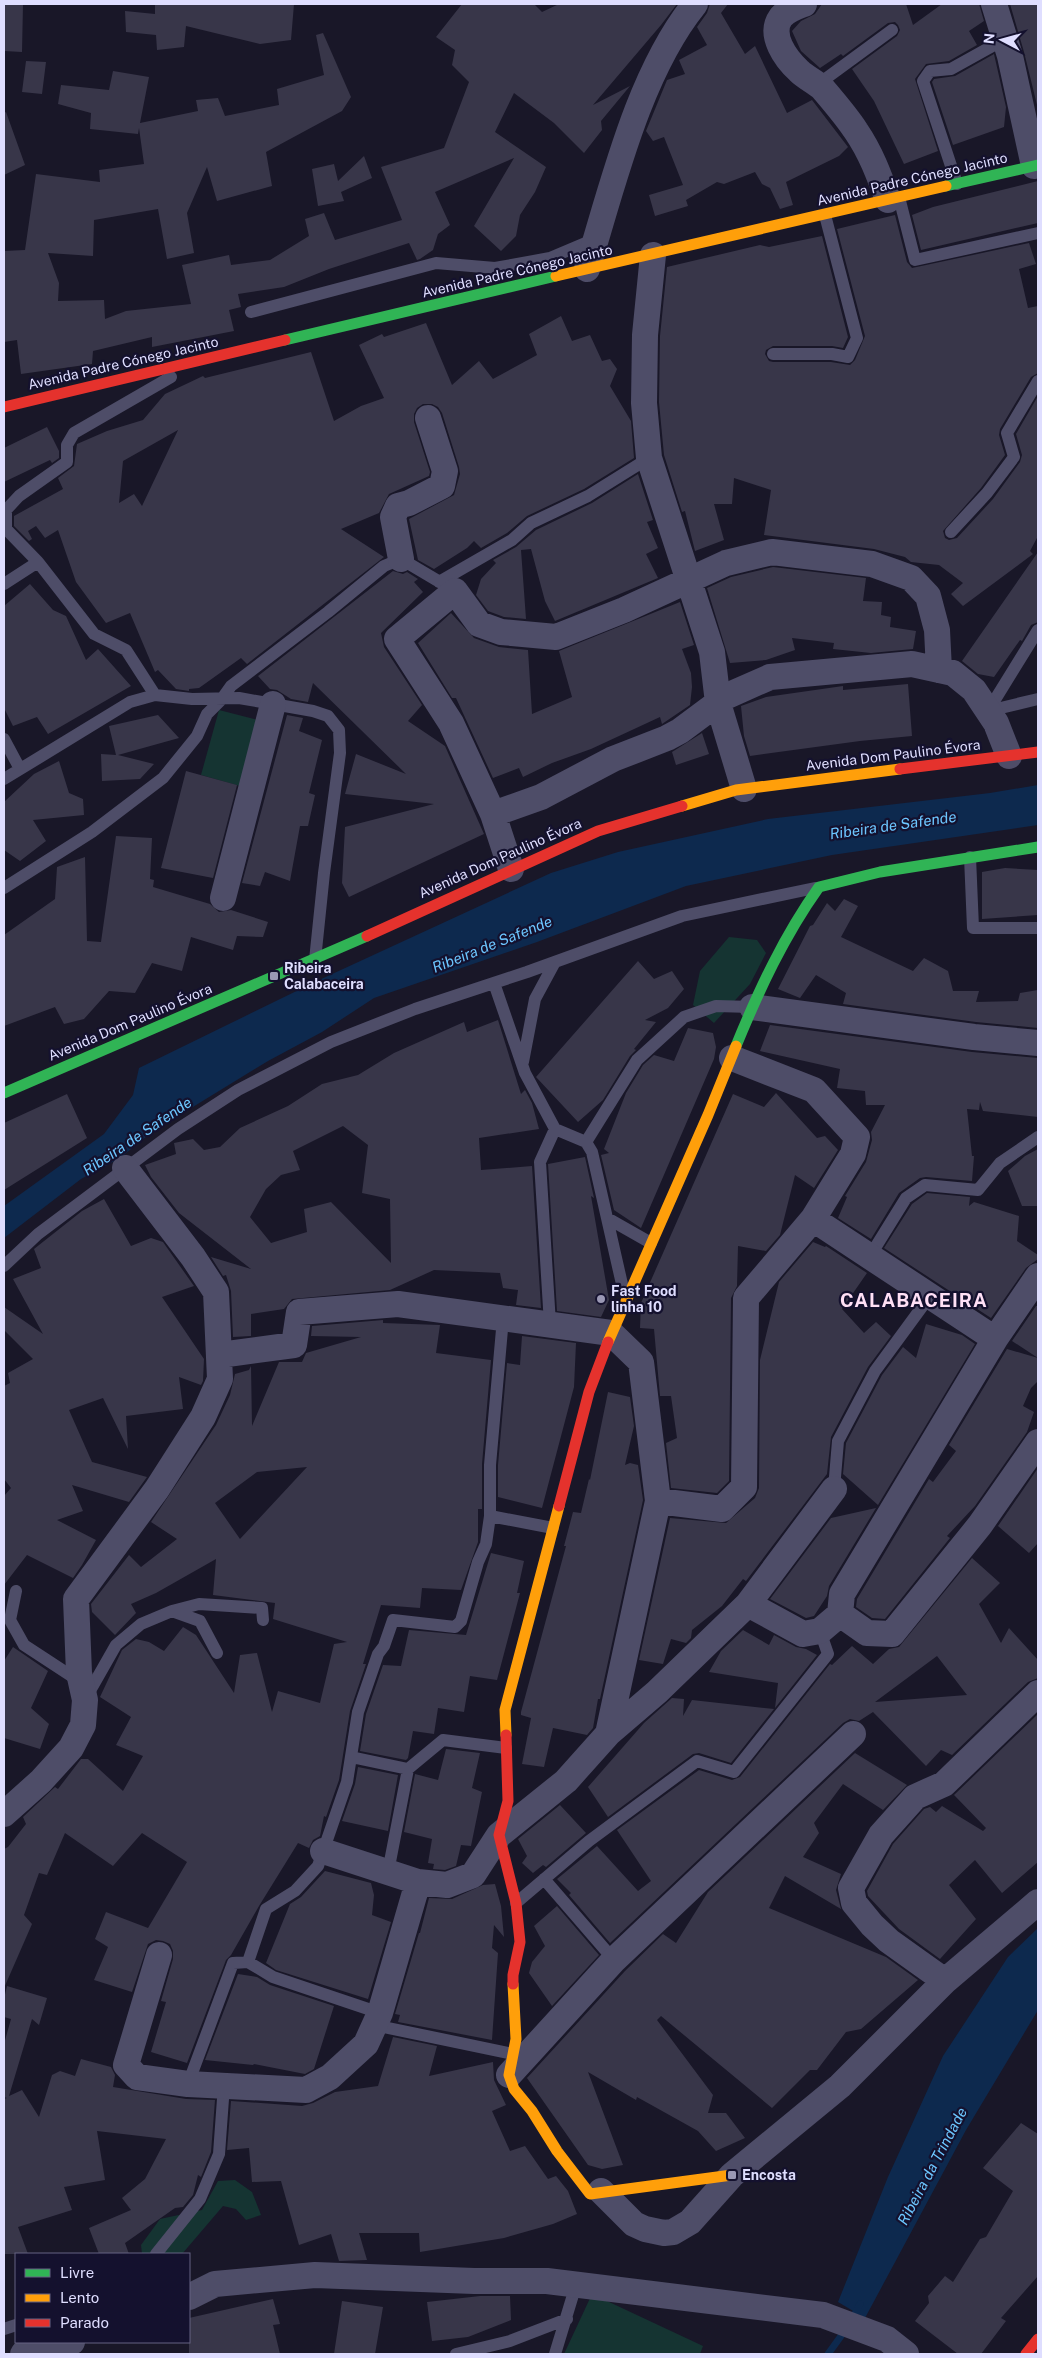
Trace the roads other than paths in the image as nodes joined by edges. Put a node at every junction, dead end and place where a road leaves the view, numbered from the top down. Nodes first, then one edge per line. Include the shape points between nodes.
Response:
1 (696, 4) edge
2 (804, 4) edge
3 (994, 4) edge
4 (892, 30) dead end
5 (1005, 39) junction
6 (817, 85) junction
7 (1036, 166) edge
8 (958, 184) junction
9 (893, 199) junction
10 (825, 214) junction
11 (1038, 233) edge
12 (597, 238) junction
13 (653, 255) junction
14 (587, 269) junction
15 (251, 312) dead end
16 (773, 354) dead end
17 (200, 361) junction
18 (1038, 381) edge
19 (4, 407) edge
20 (428, 418) dead end
21 (649, 458) junction
22 (951, 532) dead end
23 (401, 560) junction
24 (38, 562) junction
25 (689, 581) junction
26 (4, 584) edge
27 (447, 586) junction
28 (1038, 630) edge
29 (939, 670) junction
30 (155, 695) junction
31 (1038, 699) edge
32 (221, 700) junction
33 (718, 703) junction
34 (273, 704) junction
35 (988, 711) junction
36 (4, 739) edge
37 (1038, 752) edge
38 (1009, 756) junction
39 (20, 768) junction
40 (4, 779) edge
41 (744, 789) junction
42 (493, 814) junction
43 (1038, 847) edge
44 (970, 857) junction
45 (511, 869) junction
46 (820, 887) junction
47 (4, 888) edge
48 (223, 898) dead end
49 (1038, 928) edge
50 (315, 960) junction
51 (555, 962) junction
52 (494, 983) junction
53 (752, 1007) junction
54 (1038, 1043) edge
55 (732, 1058) junction
56 (522, 1065) junction
57 (4, 1093) edge
58 (555, 1129) junction
59 (1038, 1137) edge
60 (586, 1142) junction
61 (125, 1168) junction
62 (607, 1218) junction
63 (813, 1219) junction
64 (651, 1243) junction
65 (870, 1256) junction
66 (4, 1266) edge
67 (1038, 1276) edge
68 (930, 1296) junction
69 (625, 1301) junction
70 (503, 1318) junction
71 (550, 1324) junction
72 (611, 1333) junction
73 (995, 1339) junction
74 (220, 1355) junction
75 (1038, 1442) edge
76 (834, 1488) joint
77 (658, 1501) junction
78 (490, 1516) junction
79 (553, 1528) junction
80 (16, 1591) dead end
81 (748, 1604) junction
82 (172, 1611) junction
83 (840, 1614) junction
84 (263, 1620) dead end
85 (820, 1631) junction
86 (217, 1653) dead end
87 (83, 1691) junction
88 (1038, 1693) edge
89 (608, 1734) junction
90 (853, 1734) dead end
91 (506, 1748) junction
92 (351, 1757) junction
93 (408, 1768) junction
94 (4, 1814) edge
95 (499, 1835) junction
96 (324, 1851) junction
97 (388, 1872) junction
98 (544, 1879) junction
99 (418, 1882) junction
100 (1038, 1902) edge
101 (516, 1903) junction
102 (159, 1955) dead end
103 (614, 1960) junction
104 (248, 1962) junction
105 (945, 1981) junction
106 (377, 2019) junction
107 (511, 2064) junction
108 (188, 2084) junction
109 (224, 2085) junction
110 (732, 2175) junction
111 (601, 2191) junction
112 (157, 2253) edge
113 (576, 2284) junction
114 (190, 2296) edge
115 (567, 2319) junction
116 (1038, 2339) edge
117 (69, 2343) edge
118 (1030, 2353) edge
119 (23, 2354) edge
120 (456, 2354) edge
121 (555, 2354) edge
122 (906, 2354) edge

1 - 12 street via 663,55 633,121
2 - 6 street via 781,18 777,26 779,41 785,56
3 - 5 street
4 - 6 lane
5 - 7 street
5 - 8 lane via 951,69 930,71 923,81
6 - 9 street via 856,130
7 - 8 street, Avenida Padre Cónego Jacinto
8 - 9 street, Avenida Padre Cónego Jacinto
9 - 10 street, Avenida Padre Cónego Jacinto
9 - 11 lane via 915,260
10 - 13 street, Avenida Padre Cónego Jacinto
10 - 16 lane via 857,338 848,357
12 - 14 street
12 - 15 lane via 550,258 495,268 436,263
13 - 14 street, Avenida Padre Cónego Jacinto
13 - 21 street via 645,334 644,403
14 - 17 street, Avenida Padre Cónego Jacinto
17 - 19 street, Avenida Padre Cónego Jacinto
17 - 24 lane via 74,433 67,445 67,462 19,496 6,510 6,529
18 - 22 lane via 1008,434 1014,457
20 - 23 street via 445,471 442,486 398,506 393,517
21 - 25 street
21 - 27 lane via 588,496 531,523
23 - 27 lane
23 - 32 lane via 384,566 230,686
24 - 26 lane
24 - 30 lane via 94,634 126,650
25 - 27 street via 556,637 501,632 478,624
25 - 29 street via 726,563 772,552 872,564 911,578 928,596 937,630
25 - 33 street via 712,652
27 - 42 street via 397,639 451,723
28 - 35 lane
29 - 33 street via 912,664 770,677
29 - 35 street via 953,673 974,690
30 - 32 lane
30 - 39 lane via 130,702
31 - 35 lane
32 - 34 lane via 239,698
32 - 47 lane via 207,714 197,736 163,778 92,832
33 - 41 street
33 - 42 street via 667,738 613,759 541,796
34 - 48 street
34 - 50 lane via 328,716 339,730 341,740
35 - 38 street
36 - 39 lane
37 - 38 street, Avenida Dom Paulino Évora
38 - 41 street, Avenida Dom Paulino Évora
39 - 40 lane
41 - 45 street, Avenida Dom Paulino Évora via 598,831
42 - 45 street
43 - 44 street
44 - 46 street via 880,872
44 - 49 lane via 973,928
45 - 50 street, Avenida Dom Paulino Évora
46 - 51 lane via 682,916
46 - 53 street via 795,920
50 - 57 street, Avenida Dom Paulino Évora
51 - 52 lane
51 - 56 lane via 535,999
52 - 56 lane
52 - 61 lane via 415,1009 323,1046 238,1090
53 - 54 street via 974,1038
53 - 55 street
53 - 60 lane via 716,1006 684,1017 637,1060
55 - 63 street via 814,1090 857,1137 853,1154
55 - 64 street
56 - 58 lane
58 - 60 lane
58 - 71 lane via 540,1162
59 - 65 lane via 1000,1163 978,1190 925,1185 906,1198
60 - 62 lane via 592,1152
61 - 66 lane via 38,1234
61 - 74 street via 193,1256 216,1292
62 - 64 lane
62 - 69 lane
63 - 65 street
63 - 77 street via 746,1298 744,1487 722,1509
64 - 69 street
65 - 68 street
67 - 73 street
68 - 73 street
68 - 76 lane via 875,1371 838,1441
69 - 72 street
70 - 71 street
70 - 74 street via 398,1304 299,1312 294,1345
70 - 78 lane via 490,1465
71 - 72 street
72 - 77 street via 642,1362
72 - 79 street via 589,1392
73 - 83 street via 842,1594
74 - 87 street via 220,1378 203,1417 157,1489 76,1599 75,1622
75 - 83 street via 980,1525 892,1634 867,1633
76 - 81 street
77 - 89 street
78 - 79 lane
78 - 92 lane via 486,1544 461,1621 454,1627 393,1620 358,1712
79 - 91 street via 506,1710
80 - 87 lane via 10,1620 24,1645
81 - 85 street via 803,1634
81 - 89 street via 657,1692
82 - 84 lane via 199,1604 262,1608
82 - 86 lane via 200,1621
82 - 87 lane via 141,1624 116,1645
83 - 85 street
85 - 98 lane via 828,1654 734,1772 697,1761 589,1841
87 - 94 street via 83,1725 71,1748
88 - 105 street via 944,1784 915,1797 881,1835 851,1888 854,1903 872,1925
89 - 95 street via 566,1781
90 - 103 street
91 - 93 lane via 443,1740
91 - 95 street via 508,1801
92 - 93 lane
92 - 96 lane via 347,1782
93 - 97 lane
95 - 99 street via 473,1875 447,1885
95 - 101 street
96 - 97 street
96 - 104 lane via 318,1866 295,1890 266,1909
97 - 99 street
98 - 101 lane
98 - 103 lane
99 - 106 street
100 - 105 street
101 - 107 street via 520,1942 513,1975 516,2039
102 - 108 street via 126,2065 137,2076
103 - 107 street
104 - 106 lane via 273,1977
104 - 108 lane via 233,1964
105 - 110 street via 840,2086
106 - 107 lane
106 - 109 street via 366,2044 330,2077 306,2090
107 - 111 street via 514,2089 578,2180 590,2194
108 - 109 street
109 - 112 lane via 220,2154 200,2199
110 - 111 street
110 - 111 street via 690,2222 673,2232 664,2233 634,2224
113 - 114 street via 315,2275 215,2284
113 - 115 lane
113 - 122 street via 822,2315 887,2339
115 - 120 lane via 510,2341
115 - 121 lane
116 - 118 street
117 - 119 street

